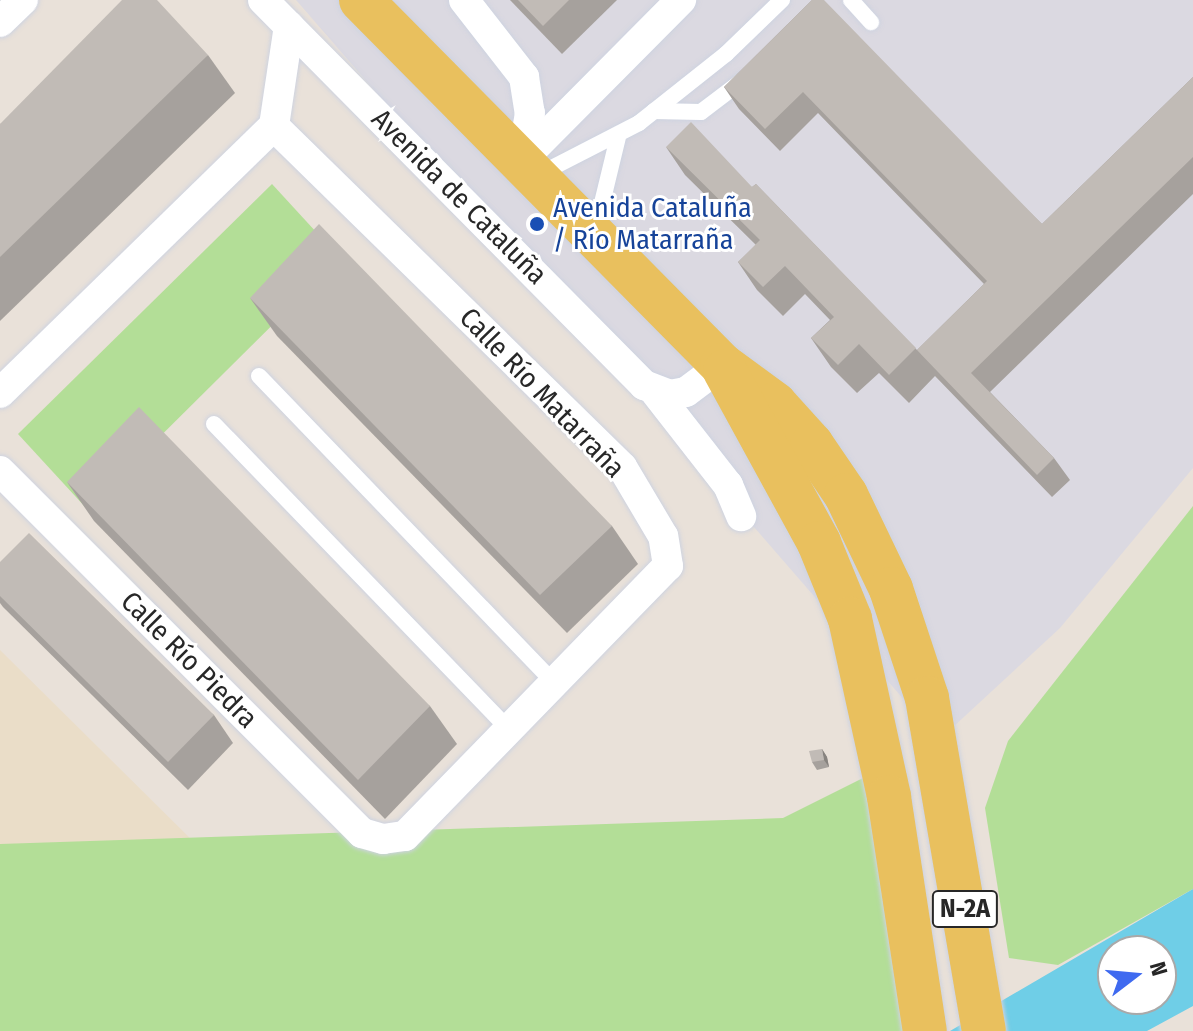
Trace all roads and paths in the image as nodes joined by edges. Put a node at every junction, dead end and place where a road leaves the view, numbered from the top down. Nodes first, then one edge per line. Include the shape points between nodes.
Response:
1 (23, 0) edge
2 (263, 0) edge
3 (361, 0) edge
4 (464, 0) edge
5 (681, 0) edge
6 (782, 0) edge
7 (851, 0) edge
8 (0, 22) edge
9 (871, 22) dead end
10 (289, 26) junction
11 (758, 66) edge
12 (654, 111) junction
13 (274, 126) junction
14 (618, 137) junction
15 (530, 168) junction
16 (595, 233) junction
17 (722, 365) junction
18 (259, 376) dead end
19 (0, 393) edge
20 (656, 393) junction
21 (214, 424) dead end
22 (0, 471) edge
23 (741, 516) dead end
24 (554, 683) junction
25 (509, 730) junction
26 (383, 839) joint
27 (925, 1031) edge
28 (984, 1031) edge

1 - 8 street
2 - 10 street, Avenida de Cataluña
3 - 15 main road
4 - 15 street via 524,77
5 - 15 street
6 - 12 lane
7 - 9 lane
10 - 13 street
10 - 20 street, Avenida de Cataluña
11 - 12 lane via 701,112
12 - 14 lane
13 - 19 street
13 - 24 street, Calle Río Matarraña via 622,467 663,536 668,566
14 - 15 lane
14 - 16 lane
15 - 16 main road
16 - 17 main road
17 - 20 street via 686,392
17 - 27 main road, N-2A via 837,583 865,680 889,797
17 - 28 main road, N-2A via 796,425 853,509 911,647 945,787
18 - 24 lane
20 - 23 street, Avenida de Cataluña via 728,485
21 - 25 lane
22 - 26 street, Calle Río Piedra via 362,833
24 - 25 street, Calle Río Matarraña
25 - 26 street, Calle Río Matarraña via 405,836

